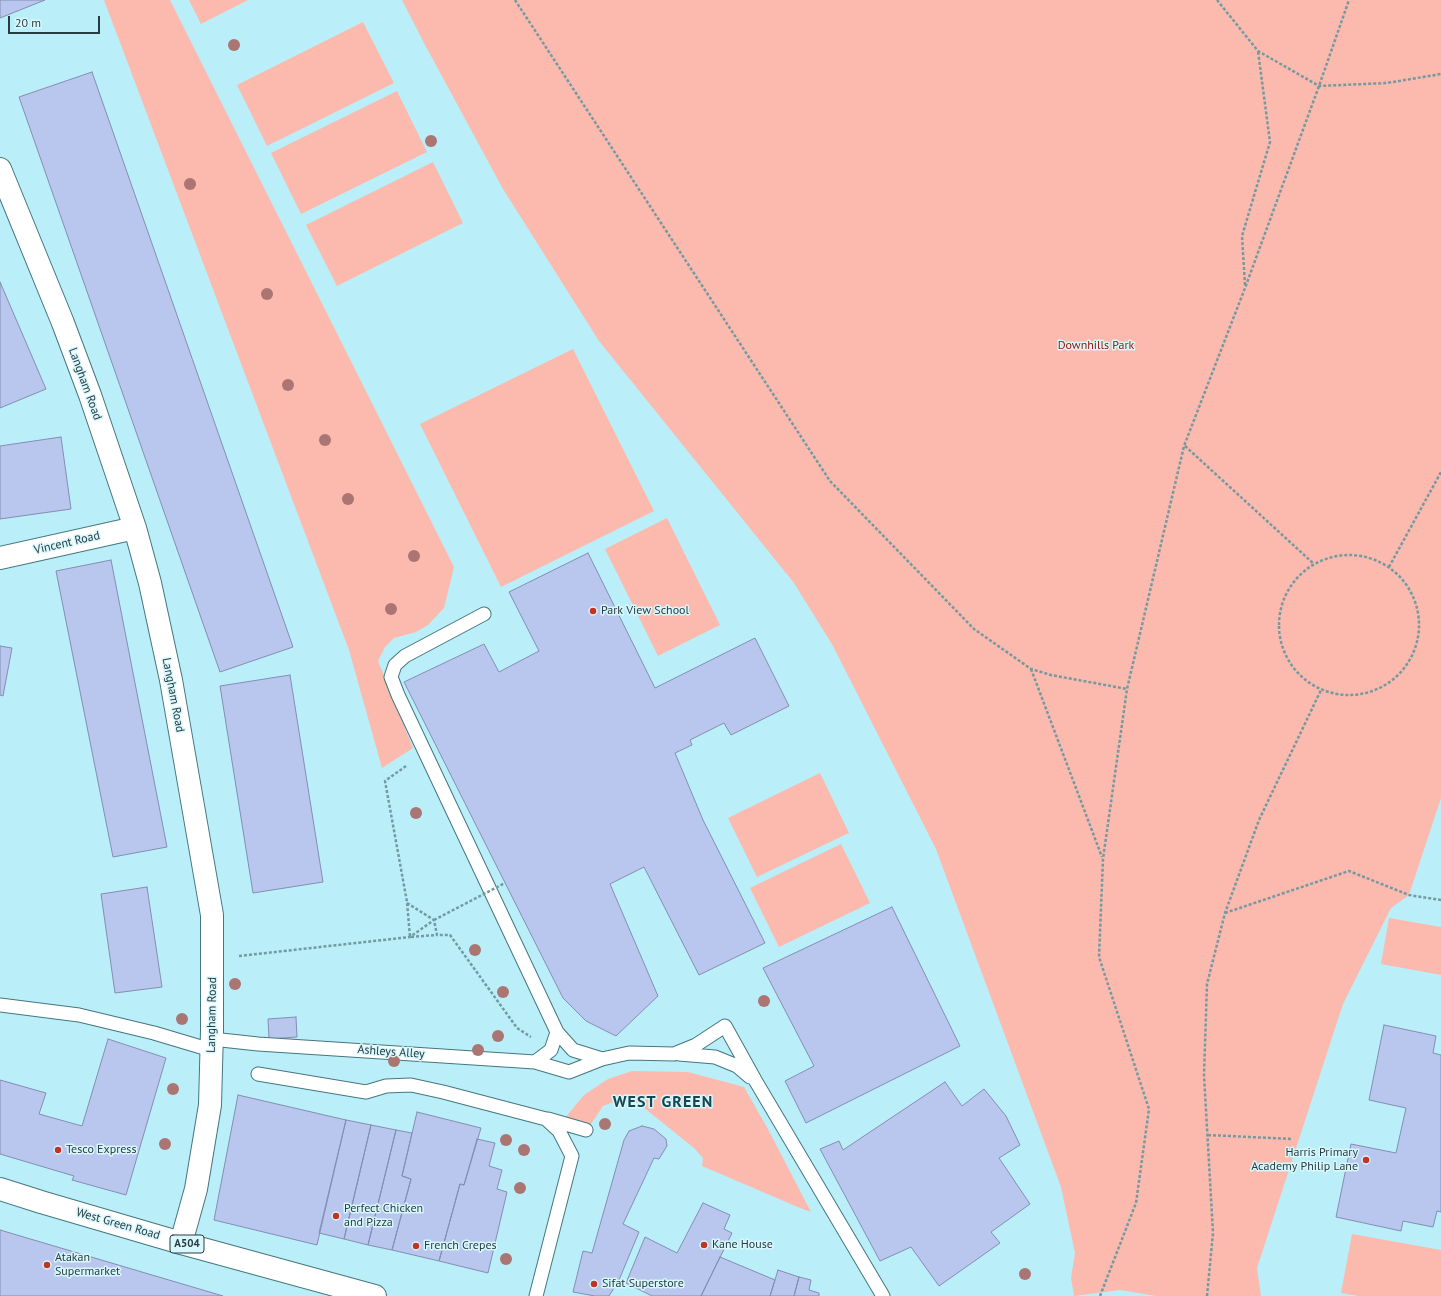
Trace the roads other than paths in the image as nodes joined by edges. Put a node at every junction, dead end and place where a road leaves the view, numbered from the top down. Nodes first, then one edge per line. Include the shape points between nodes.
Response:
1 (0, 169) edge
2 (135, 528) junction
3 (0, 558) edge
4 (484, 614) dead end
5 (0, 1005) edge
6 (557, 1032) junction
7 (212, 1044) junction
8 (674, 1054) junction
9 (602, 1059) junction
10 (535, 1062) junction
11 (258, 1074) dead end
12 (755, 1080) junction
13 (546, 1119) junction
14 (586, 1130) dead end
15 (0, 1188) edge
16 (181, 1243) junction
17 (375, 1296) edge
18 (536, 1296) edge
19 (883, 1296) edge

1 - 2 street, Langham Road via 90,396
2 - 3 street, Vincent Road
2 - 7 street, Langham Road via 171,680 212,915
4 - 6 lane via 405,656 395,665 391,676 424,752
5 - 7 lane, Ashleys Alley via 79,1015
6 - 9 lane via 573,1050
6 - 10 lane via 551,1050
7 - 10 lane, Ashleys Alley via 258,1044
7 - 16 street, Langham Road via 210,1105 196,1189
8 - 9 lane via 629,1053
8 - 12 lane via 715,1057 737,1066
8 - 12 lane via 696,1045 724,1026
9 - 10 lane, Ashleys Alley via 569,1072
11 - 13 lane via 366,1092 386,1086 411,1085
12 - 19 lane
13 - 14 lane
13 - 18 lane via 559,1131 572,1156
15 - 16 street, West Green Road / A504
16 - 17 street, West Green Road / A504

